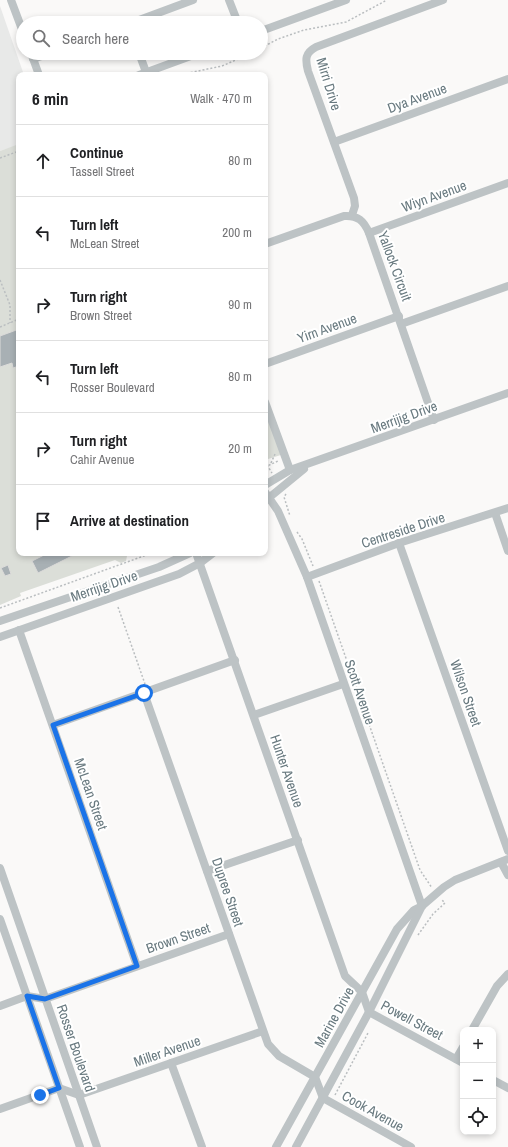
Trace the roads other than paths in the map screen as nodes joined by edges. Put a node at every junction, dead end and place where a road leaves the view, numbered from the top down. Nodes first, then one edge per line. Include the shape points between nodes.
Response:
1 (11, 0) edge
2 (193, 0) edge
3 (229, 0) edge
4 (346, 0) edge
5 (443, 0) edge
6 (17, 16) edge
7 (150, 16) edge
8 (235, 16) edge
9 (268, 28) edge
10 (33, 60) edge
11 (140, 60) edge
12 (180, 60) edge
13 (38, 72) edge
14 (142, 72) edge
15 (147, 72) edge
16 (508, 79) edge
17 (334, 142) junction
18 (508, 182) edge
19 (352, 215) junction
20 (369, 233) junction
21 (268, 243) edge
22 (508, 286) edge
23 (400, 320) junction
24 (268, 363) edge
25 (508, 393) edge
26 (268, 410) edge
27 (434, 420) junction
28 (309, 465) junction
29 (290, 470) junction
30 (268, 483) edge
31 (268, 496) edge
32 (268, 499) edge
33 (508, 508) edge
34 (495, 513) junction
35 (399, 543) junction
36 (508, 551) edge
37 (183, 556) edge
38 (197, 556) edge
39 (209, 556) edge
40 (200, 563) junction
41 (307, 577) junction
42 (0, 621) edge
43 (19, 630) junction
44 (0, 637) edge
45 (235, 660) junction
46 (343, 684) junction
47 (146, 692) junction
48 (254, 715) junction
49 (53, 725) junction
50 (298, 840) junction
51 (508, 851) edge
52 (504, 861) edge
53 (0, 868) edge
54 (207, 871) junction
55 (508, 875) edge
56 (422, 906) junction
57 (0, 919) edge
58 (229, 934) junction
59 (137, 966) junction
60 (508, 974) edge
61 (362, 992) junction
62 (27, 996) junction
63 (45, 999) junction
64 (0, 1006) edge
65 (372, 1014) junction
66 (474, 1027) edge
67 (263, 1031) junction
68 (459, 1061) edge
69 (171, 1063) junction
70 (315, 1077) junction
71 (496, 1082) edge
72 (59, 1088) junction
73 (508, 1088) edge
74 (79, 1095) junction
75 (323, 1098) junction
76 (0, 1109) edge
77 (80, 1147) edge
78 (97, 1147) edge
79 (202, 1147) edge
80 (276, 1147) edge
81 (296, 1147) edge
82 (411, 1147) edge

1 - 6 street
2 - 7 street
3 - 8 street
4 - 9 street
5 - 17 street, Mirri Drive via 308,51 305,60
10 - 13 street
11 - 14 street
12 - 15 street
16 - 17 street, Dya Avenue
17 - 19 street, Mirri Drive via 354,198
18 - 20 street, Wiyn Avenue
19 - 20 street, Yallock Circuit via 361,220
19 - 21 street
20 - 23 street, Yallock Circuit
22 - 23 street, Yirn Avenue
23 - 24 street, Yirn Avenue
23 - 27 street, Yallock Circuit
25 - 27 street, Merrijig Drive
26 - 29 street
27 - 28 street, Merrijig Drive
28 - 29 street, Merrijig Drive
28 - 31 street, Merrijig Drive
29 - 30 street, Merrijig Drive
32 - 41 street, Scott Avenue via 278,511
33 - 34 street, Centreside Drive
34 - 35 street, Centreside Drive
34 - 36 street
35 - 41 street, Centreside Drive
35 - 51 street, Wilson Street
37 - 42 street, Merrijig Drive via 159,567
38 - 40 street, Hunter Avenue
39 - 40 street, Merrijig Drive
40 - 43 street, Merrijig Drive via 179,574
40 - 45 street, Hunter Avenue
41 - 46 street, Scott Avenue
43 - 44 street, Merrijig Drive
43 - 49 street, McLean Street
45 - 47 street
45 - 48 street, Hunter Avenue
46 - 48 street
46 - 56 street, Scott Avenue
47 - 49 street
47 - 54 street, Dupree Street
48 - 50 street, Hunter Avenue
49 - 59 street, McLean Street
50 - 54 street
50 - 61 street, Hunter Avenue via 345,976
52 - 55 street
52 - 56 street, Marine Drive via 455,880 436,892
53 - 63 street, Rosser Boulevard
54 - 58 street, Dupree Street
56 - 61 street, Marine Drive via 406,918 397,930
56 - 65 street, Marine Drive
57 - 62 street, Rosser Boulevard
58 - 59 street, Brown Street
58 - 67 street, Dupree Street
59 - 63 street, Brown Street
60 - 66 street via 497,986
61 - 65 street
61 - 70 street, Marine Drive
62 - 63 street
62 - 64 street
62 - 72 street, Rosser Boulevard
63 - 74 street, Rosser Boulevard
65 - 68 street, Powell Street
65 - 75 street, Marine Drive
67 - 69 street, Miller Avenue
67 - 70 street, Dupree Street via 268,1044 279,1056
69 - 74 street, Miller Avenue
69 - 79 street
70 - 75 street
70 - 80 street, Marine Drive
71 - 73 street
72 - 74 street
72 - 76 street
72 - 77 street, Rosser Boulevard
74 - 78 street, Rosser Boulevard
75 - 81 street, Marine Drive
75 - 82 street, Cook Avenue

